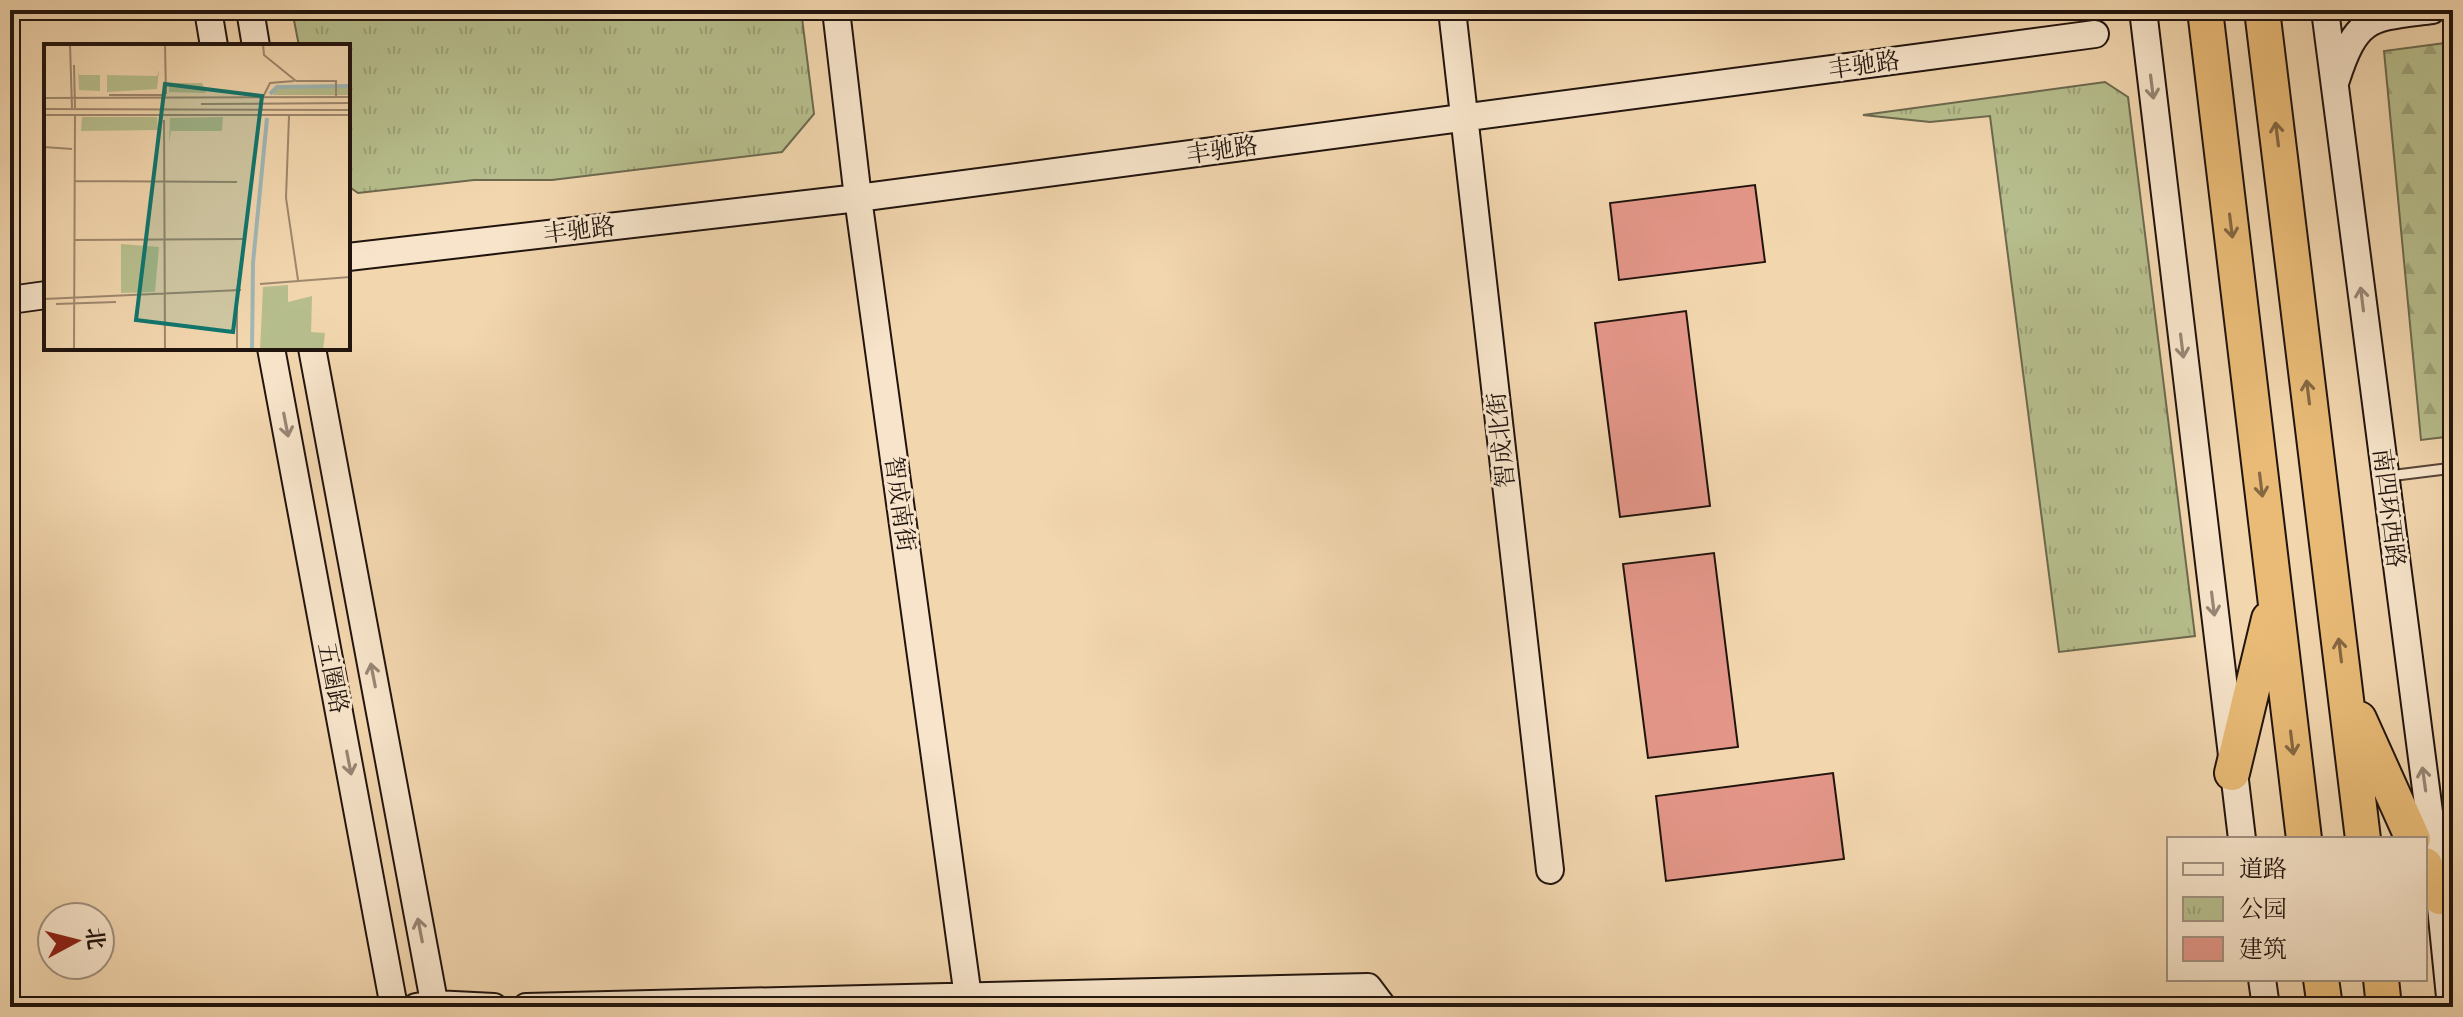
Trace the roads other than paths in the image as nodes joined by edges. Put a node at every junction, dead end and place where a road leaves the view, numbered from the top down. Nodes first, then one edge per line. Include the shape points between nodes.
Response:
1 (208, 10) edge
2 (250, 10) edge
3 (836, 10) edge
4 (1452, 10) edge
5 (2143, 10) edge
6 (2205, 10) edge
7 (2262, 10) edge
8 (2325, 10) edge
9 (2432, 10) edge
10 (2357, 21) edge
11 (2095, 34) dead end
12 (214, 44) edge
13 (256, 44) edge
14 (2334, 87) junction
15 (1465, 117) junction
16 (858, 198) junction
17 (350, 257) edge
18 (44, 295) edge
19 (10, 300) edge
20 (271, 350) edge
21 (312, 350) edge
22 (2453, 468) edge
23 (2385, 477) junction
24 (2274, 595) junction
25 (2345, 690) junction
26 (2232, 773) junction
27 (2242, 837) edge
28 (2304, 837) edge
29 (2363, 837) edge
30 (2412, 837) edge
31 (2427, 869) edge
32 (1550, 870) dead end
33 (2440, 897) junction
34 (2262, 981) edge
35 (2321, 981) edge
36 (2381, 981) edge
37 (968, 997) junction
38 (428, 1006) edge
39 (394, 1007) edge
40 (494, 1007) edge
41 (526, 1007) edge
42 (1383, 1007) edge
43 (2266, 1007) edge
44 (2325, 1007) edge
45 (2384, 1007) edge
46 (2451, 1007) edge

1 - 12 main road
2 - 13 main road
3 - 16 main road, 智成南街
4 - 15 main road, 智成北街
5 -> 26 main road
6 -> 24 highway
25 -> 7 highway
8 - 14 main road, 南四环西路
9 - 10 main road
10 - 14 main road
11 - 15 main road, 丰驰路
23 -> 14 main road, 南四环西路
15 - 16 main road, 丰驰路
15 - 32 main road, 智成北街
16 - 17 main road, 丰驰路
16 - 37 main road, 智成南街
18 - 19 main road
20 -> 39 main road, 五圈路
38 -> 21 main road, 五圈路
22 - 23 lane
33 -> 23 main road, 南四环西路
24 - 26 highway
24 -> 28 highway
25 - 29 highway
25 - 30 highway
26 - 27 main road
31 - 33 highway
33 - 46 main road, 南四环西路
34 - 43 main road
35 - 44 highway
36 - 45 highway
37 - 41 main road
37 - 42 main road via 1368,987
38 - 40 main road

